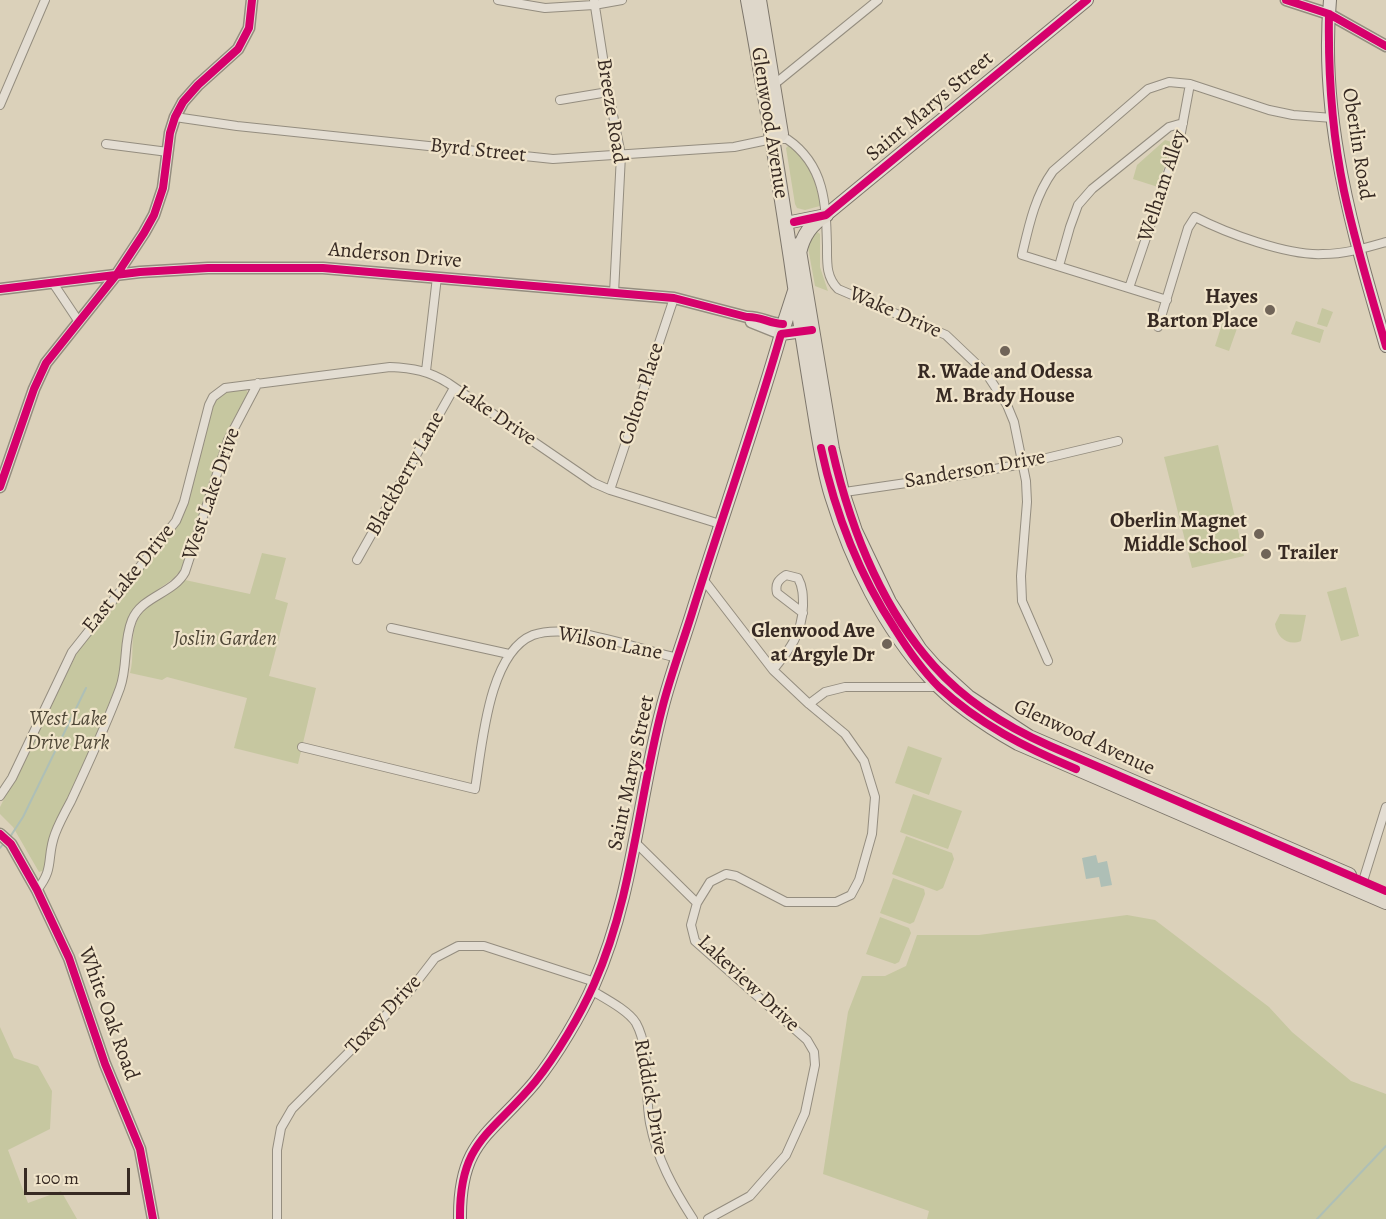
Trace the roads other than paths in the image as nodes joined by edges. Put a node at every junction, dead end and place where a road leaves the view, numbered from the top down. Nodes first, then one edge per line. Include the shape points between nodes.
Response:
1 (45, 0) edge
2 (252, 0) edge
3 (498, 0) edge
4 (622, 0) edge
5 (748, 0) edge
6 (759, 0) edge
7 (878, 0) edge
8 (1087, 0) edge
9 (1286, 0) edge
10 (1330, 0) edge
11 (594, 2) edge
12 (1329, 14) junction
13 (1386, 46) edge
14 (1190, 84) junction
15 (769, 87) junction
16 (608, 93) junction
17 (560, 100) dead end
18 (0, 105) edge
19 (175, 117) junction
20 (1333, 118) junction
21 (1183, 123) junction
22 (777, 139) junction
23 (106, 144) dead end
24 (168, 152) junction
25 (621, 154) junction
26 (826, 215) junction
27 (790, 222) junction
28 (1386, 242) edge
29 (1359, 250) junction
30 (799, 253) junction
31 (1059, 266) junction
32 (117, 274) junction
33 (437, 277) junction
34 (53, 283) junction
35 (1129, 288) junction
36 (795, 289) junction
37 (0, 290) edge
38 (614, 294) junction
39 (674, 298) junction
40 (1167, 300) junction
41 (79, 322) junction
42 (806, 326) junction
43 (1158, 327) dead end
44 (782, 329) junction
45 (1386, 346) edge
46 (426, 371) junction
47 (258, 383) junction
48 (454, 388) junction
49 (1118, 441) dead end
50 (1024, 463) junction
51 (0, 487) edge
52 (610, 490) junction
53 (837, 493) junction
54 (720, 524) junction
55 (357, 560) dead end
56 (703, 579) junction
57 (802, 613) dead end
58 (391, 628) dead end
59 (509, 654) junction
60 (678, 658) junction
61 (1048, 661) dead end
62 (773, 670) junction
63 (945, 685) junction
64 (809, 704) junction
65 (302, 747) dead end
66 (0, 796) edge
67 (1386, 807) edge
68 (0, 834) edge
69 (636, 843) junction
70 (1363, 881) junction
71 (37, 890) junction
72 (1386, 891) edge
73 (1386, 902) edge
74 (697, 903) junction
75 (593, 986) junction
76 (153, 1219) edge
77 (277, 1219) edge
78 (460, 1219) edge
79 (693, 1219) edge
80 (708, 1219) edge

1 - 18 street
2 - 19 street via 249,28 238,49 198,85
3 - 11 street via 545,8
4 - 11 street
5 - 15 main road, Glenwood Avenue
6 - 15 main road, Glenwood Avenue
7 - 15 street
8 - 26 main road, Saint Marys Street
9 - 12 street
10 - 12 main road, Oberlin Road
11 - 16 street, Breeze Road
12 - 13 street
12 - 20 main road, Oberlin Road
14 - 20 street via 1269,110
14 - 21 street, Welham Alley
14 - 31 street via 1169,82 1148,89 1053,171 1036,201 1022,255
15 - 22 main road, Glenwood Avenue
16 - 17 street
16 - 25 street, Breeze Road
19 - 24 street
19 - 25 street, Byrd Street via 553,159
20 - 29 main road, Oberlin Road via 1344,192
21 - 31 street via 1169,127 1092,189 1078,205
21 - 35 street, Welham Alley
22 - 25 street, Byrd Street via 734,147
22 - 26 street, Wake Drive via 787,139 814,167 823,190
22 - 27 main road, Glenwood Avenue
23 - 24 street
24 - 32 street via 154,215
25 - 38 street, Breeze Road
26 - 27 main road, Saint Marys Street
26 - 30 main road via 806,233
26 - 50 street, Wake Drive via 830,281 838,289 946,335 966,353 986,373 1006,405
27 - 30 main road, Glenwood Avenue
27 - 36 main road, Glenwood Avenue
28 - 29 street
29 - 40 street via 1323,254 1288,250 1228,232 1195,217 1188,228
29 - 45 main road, Oberlin Road
30 - 42 main road, Glenwood Avenue
31 - 35 street
32 - 33 street, Anderson Drive via 208,268 323,268
32 - 34 street, Anderson Drive
32 - 41 street
33 - 38 street, Anderson Drive
33 - 46 street
34 - 37 street, Anderson Drive
34 - 41 street
35 - 40 street
36 - 42 main road, Glenwood Avenue
36 - 44 main road
38 - 39 street, Anderson Drive
39 - 44 street, Anderson Drive via 747,318 754,316
39 - 52 street, Colton Place
40 - 43 street
41 - 51 street via 46,363
42 - 44 main road
42 - 53 main road, Glenwood Avenue via 832,449
44 - 54 main road, Saint Marys Street
46 - 47 street, Lake Drive via 390,367
46 - 48 street, Lake Drive
47 - 66 street, East Lake Drive via 225,388 213,397 176,521 72,652
47 - 71 street, West Lake Drive via 228,440 182,577 142,605 133,617 120,686 56,831 49,873
48 - 52 street, Lake Drive
48 - 55 street, Blackberry Lane
49 - 50 street, Sanderson Drive
50 - 53 street, Sanderson Drive
50 - 61 street, Wake Drive via 1027,502 1022,601
52 - 54 street, Lake Drive
53 - 63 main road, Glenwood Avenue via 844,531 863,575 909,652
54 - 56 main road, Saint Marys Street
56 - 60 main road, Saint Marys Street
56 - 62 street, Lakeview Drive
57 - 62 street via 800,630
58 - 59 street
59 - 60 street, Wilson Lane via 534,635 571,632
59 - 65 street, Wilson Lane via 489,708 475,789
60 - 69 main road, Saint Marys Street via 662,709
62 - 64 street, Lakeview Drive
63 - 64 street via 845,687 825,692
63 - 70 main road, Glenwood Avenue via 1029,736
63 - 73 main road, Glenwood Avenue via 1001,733 1047,757
64 - 74 street, Lakeview Drive via 845,734 864,761 875,797 872,834 851,895 836,902 786,902 726,874 710,882
67 - 70 street
68 - 71 street, White Oak Road via 11,844
69 - 74 street
69 - 75 main road, Saint Marys Street via 620,915
70 - 72 main road, Glenwood Avenue
71 - 76 street, White Oak Road via 69,958 140,1149
74 - 80 street, Lakeview Drive via 691,925 695,941 807,1040 814,1052 815,1065 805,1113 786,1155 750,1196
75 - 77 street, Toxey Drive via 484,946 458,946 435,958 408,993 292,1109 281,1128 277,1150
75 - 78 main road, Saint Marys Street via 537,1080 472,1152 461,1182
75 - 79 street, Riddick Drive via 635,1021 643,1042 647,1098 657,1148 664,1170

